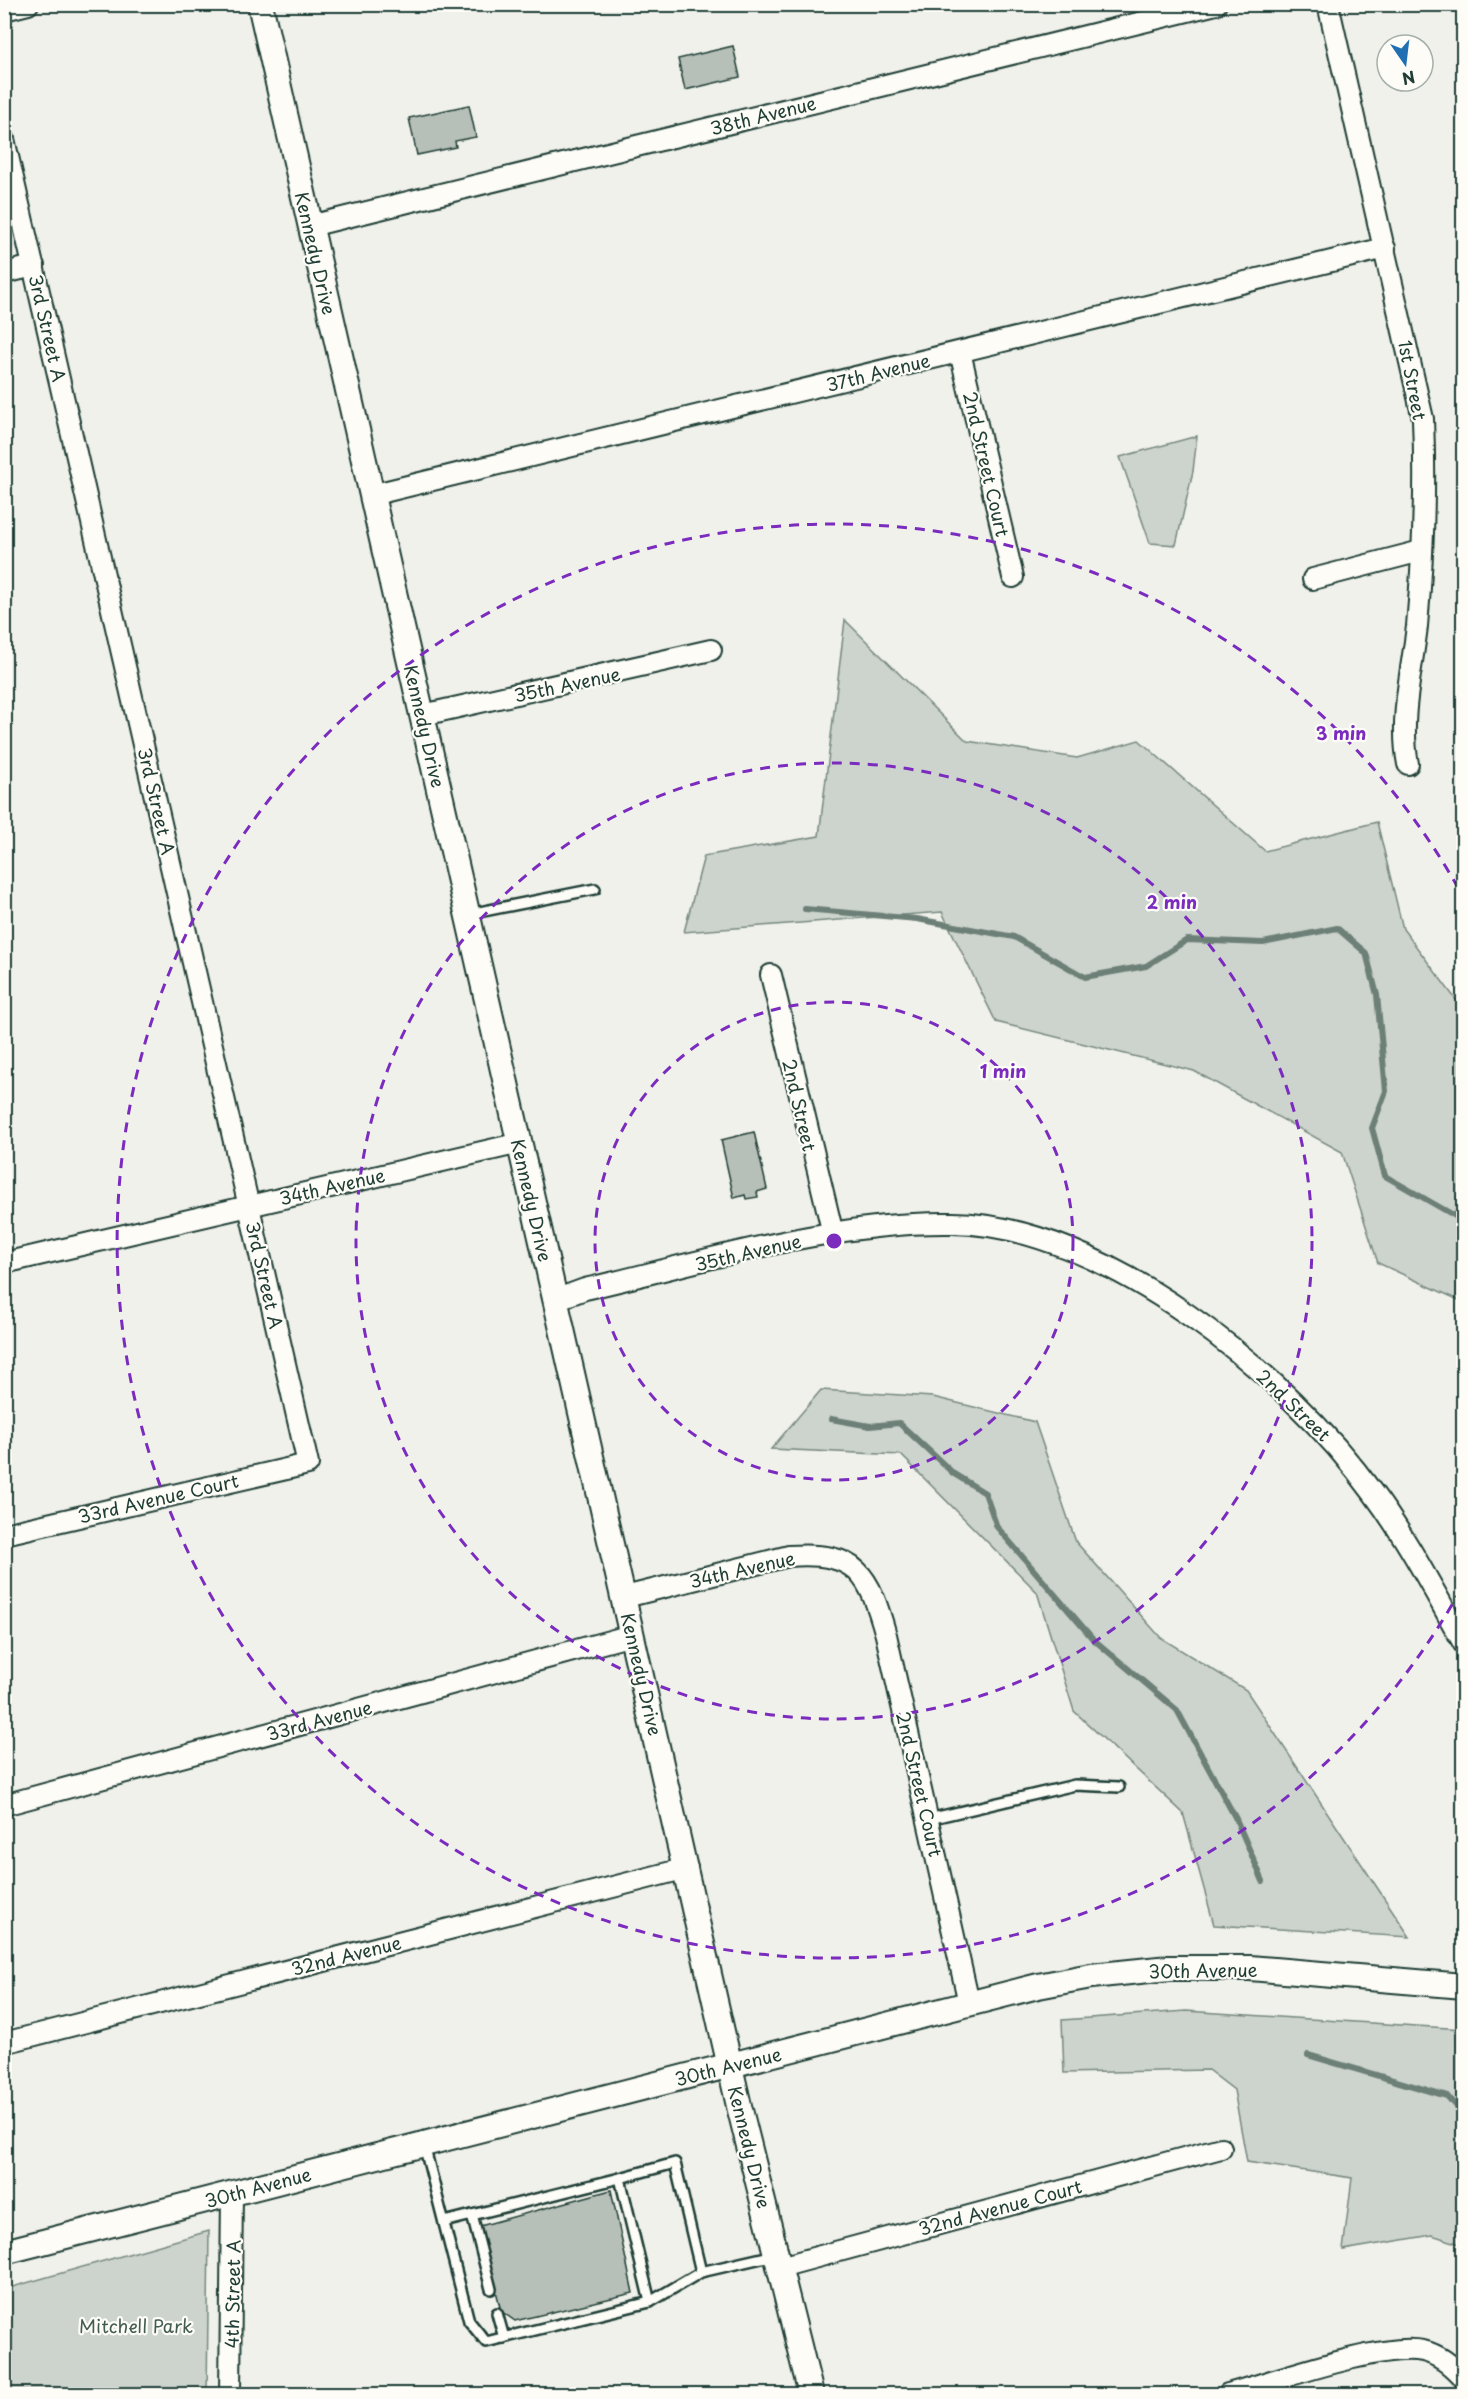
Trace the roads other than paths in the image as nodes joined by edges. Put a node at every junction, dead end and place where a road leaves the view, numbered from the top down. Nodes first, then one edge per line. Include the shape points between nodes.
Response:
1 (28, 4) edge
2 (260, 4) edge
3 (1216, 4) edge
4 (1328, 4) edge
5 (4, 10) edge
6 (4, 139) edge
7 (310, 226) junction
8 (1385, 248) junction
9 (34, 266) junction
10 (4, 273) edge
11 (960, 352) junction
12 (371, 495) junction
13 (1421, 551) junction
14 (1013, 577) dead end
15 (1313, 579) dead end
16 (711, 651) dead end
17 (423, 715) junction
18 (1408, 764) dead end
19 (595, 889) dead end
20 (466, 914) junction
21 (771, 975) dead end
22 (520, 1143) junction
23 (249, 1204) junction
24 (833, 1234) junction
25 (1051, 1240) joint
26 (4, 1263) edge
27 (555, 1300) junction
28 (308, 1464) joint
29 (9, 1533) dead end
30 (858, 1569) joint
31 (624, 1597) junction
32 (632, 1635) junction
33 (1464, 1644) edge
34 (1119, 1787) dead end
35 (4, 1805) edge
36 (929, 1819) junction
37 (687, 1868) junction
38 (1464, 1986) edge
39 (969, 2003) junction
40 (4, 2043) edge
41 (730, 2065) junction
42 (424, 2144) junction
43 (1221, 2148) dead end
44 (620, 2178) junction
45 (232, 2193) junction
46 (472, 2215) junction
47 (444, 2222) junction
48 (4, 2252) edge
49 (778, 2261) junction
50 (701, 2272) junction
51 (491, 2289) dead end
52 (650, 2302) junction
53 (497, 2313) dead end
54 (504, 2338) junction
55 (1464, 2379) edge
56 (230, 2394) edge
57 (811, 2394) edge
58 (1228, 2394) edge

1 - 5 street
2 - 7 street, Kennedy Drive
3 - 7 street, 38th Avenue
4 - 8 street, 1st Street
6 - 9 street, 3rd Street A
7 - 12 street, Kennedy Drive
8 - 11 street, 37th Avenue
8 - 13 street, 1st Street via 1423,419
9 - 10 street
9 - 23 street, 3rd Street A
11 - 12 street, 37th Avenue
11 - 14 street, 2nd Street Court
12 - 17 street, Kennedy Drive
13 - 15 street
13 - 18 street, 1st Street via 1405,721
16 - 17 street, 35th Avenue
17 - 20 street, Kennedy Drive
19 - 20 lane
20 - 22 street, Kennedy Drive
21 - 24 street, 2nd Street
22 - 23 street, 34th Avenue
22 - 27 street, Kennedy Drive
23 - 26 street, 34th Avenue
23 - 28 street, 3rd Street A
24 - 25 street, 35th Avenue via 912,1223 953,1223 1014,1230
24 - 27 street, 35th Avenue via 596,1287
25 - 33 street, 2nd Street via 1140,1283 1258,1369 1285,1395 1343,1454 1374,1494
27 - 31 street, Kennedy Drive
28 - 29 street, 33rd Avenue Court
30 - 31 street, 34th Avenue via 813,1554 789,1556
30 - 36 street, 2nd Street Court via 877,1604
31 - 32 street, Kennedy Drive
32 - 35 street, 33rd Avenue
32 - 37 street, Kennedy Drive
34 - 36 lane via 1075,1785
36 - 39 street, 2nd Street Court
37 - 40 street, 32nd Avenue
37 - 41 street, Kennedy Drive
38 - 39 street, 30th Avenue via 1250,1968 1169,1968 1091,1976
39 - 41 street, 30th Avenue
41 - 42 street, 30th Avenue
41 - 49 street, Kennedy Drive
42 - 45 street, 30th Avenue
42 - 47 lane
43 - 49 street, 32nd Avenue Court
44 - 46 lane
44 - 50 lane via 675,2163
44 - 52 lane
45 - 48 street, 30th Avenue
45 - 56 street, 4th Street A
46 - 47 lane
46 - 51 lane
47 - 54 lane via 469,2321 486,2342
49 - 50 lane
49 - 57 street, Kennedy Drive
50 - 52 lane
52 - 54 lane
53 - 54 lane
55 - 58 street via 1445,2361 1423,2351 1390,2350

